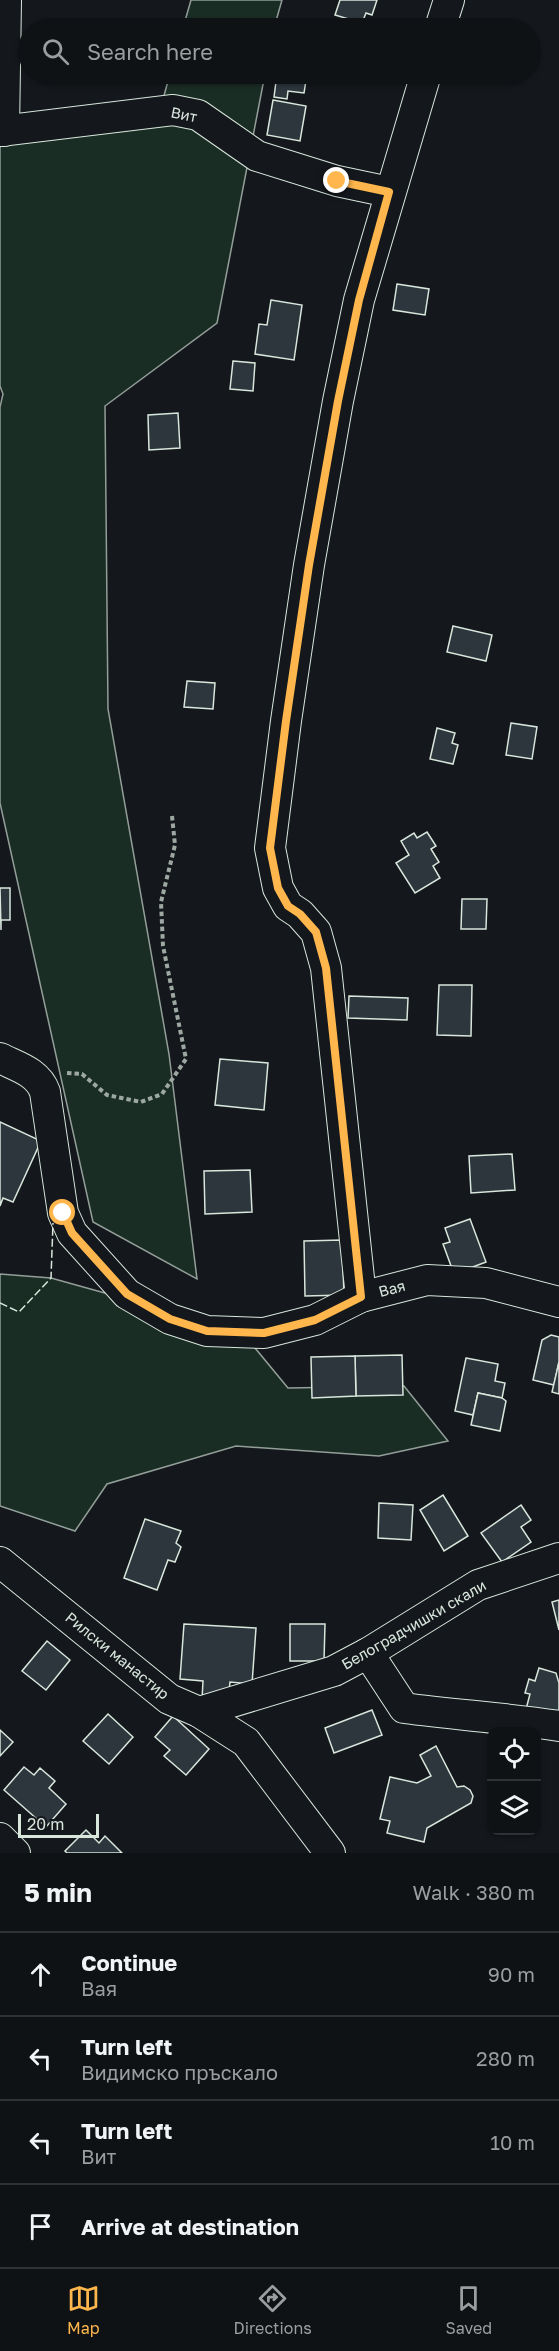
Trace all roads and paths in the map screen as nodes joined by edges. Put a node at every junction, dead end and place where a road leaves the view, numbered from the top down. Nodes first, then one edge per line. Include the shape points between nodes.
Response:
1 (6, 0) edge
2 (449, 0) edge
3 (443, 18) edge
4 (423, 84) edge
5 (2, 131) edge
6 (389, 192) junction
7 (172, 816) dead end
8 (0, 1058) edge
9 (41, 1081) junction
10 (361, 1297) junction
11 (559, 1302) edge
12 (559, 1558) edge
13 (0, 1562) edge
14 (368, 1653) junction
15 (199, 1713) junction
16 (559, 1726) edge
17 (0, 1838) edge
18 (15, 1853) edge
19 (330, 1853) edge

1 - 5 street
2 - 3 street
4 - 6 street
5 - 6 street, Вит via 173,110 198,115 257,156 337,181
6 - 10 street via 359,300 338,401 306,587 270,848 278,888 288,906 316,932 326,968
7 - 9 path via 176,845 161,902 163,946 186,1059 162,1094 141,1102 107,1095 82,1074 61,1072
8 - 9 street
9 - 10 street, Вая via 63,1213 72,1233 127,1294 170,1319 207,1331 264,1333 315,1320
10 - 11 street, Вая via 427,1280 486,1283
12 - 14 street, Белоградчишки скали via 478,1585
13 - 15 street, Рилски манастир via 169,1700
14 - 15 street, Белоградчишки скали via 334,1671
14 - 16 street via 404,1708
15 - 19 street, Рилски манастир via 246,1742
17 - 18 street

